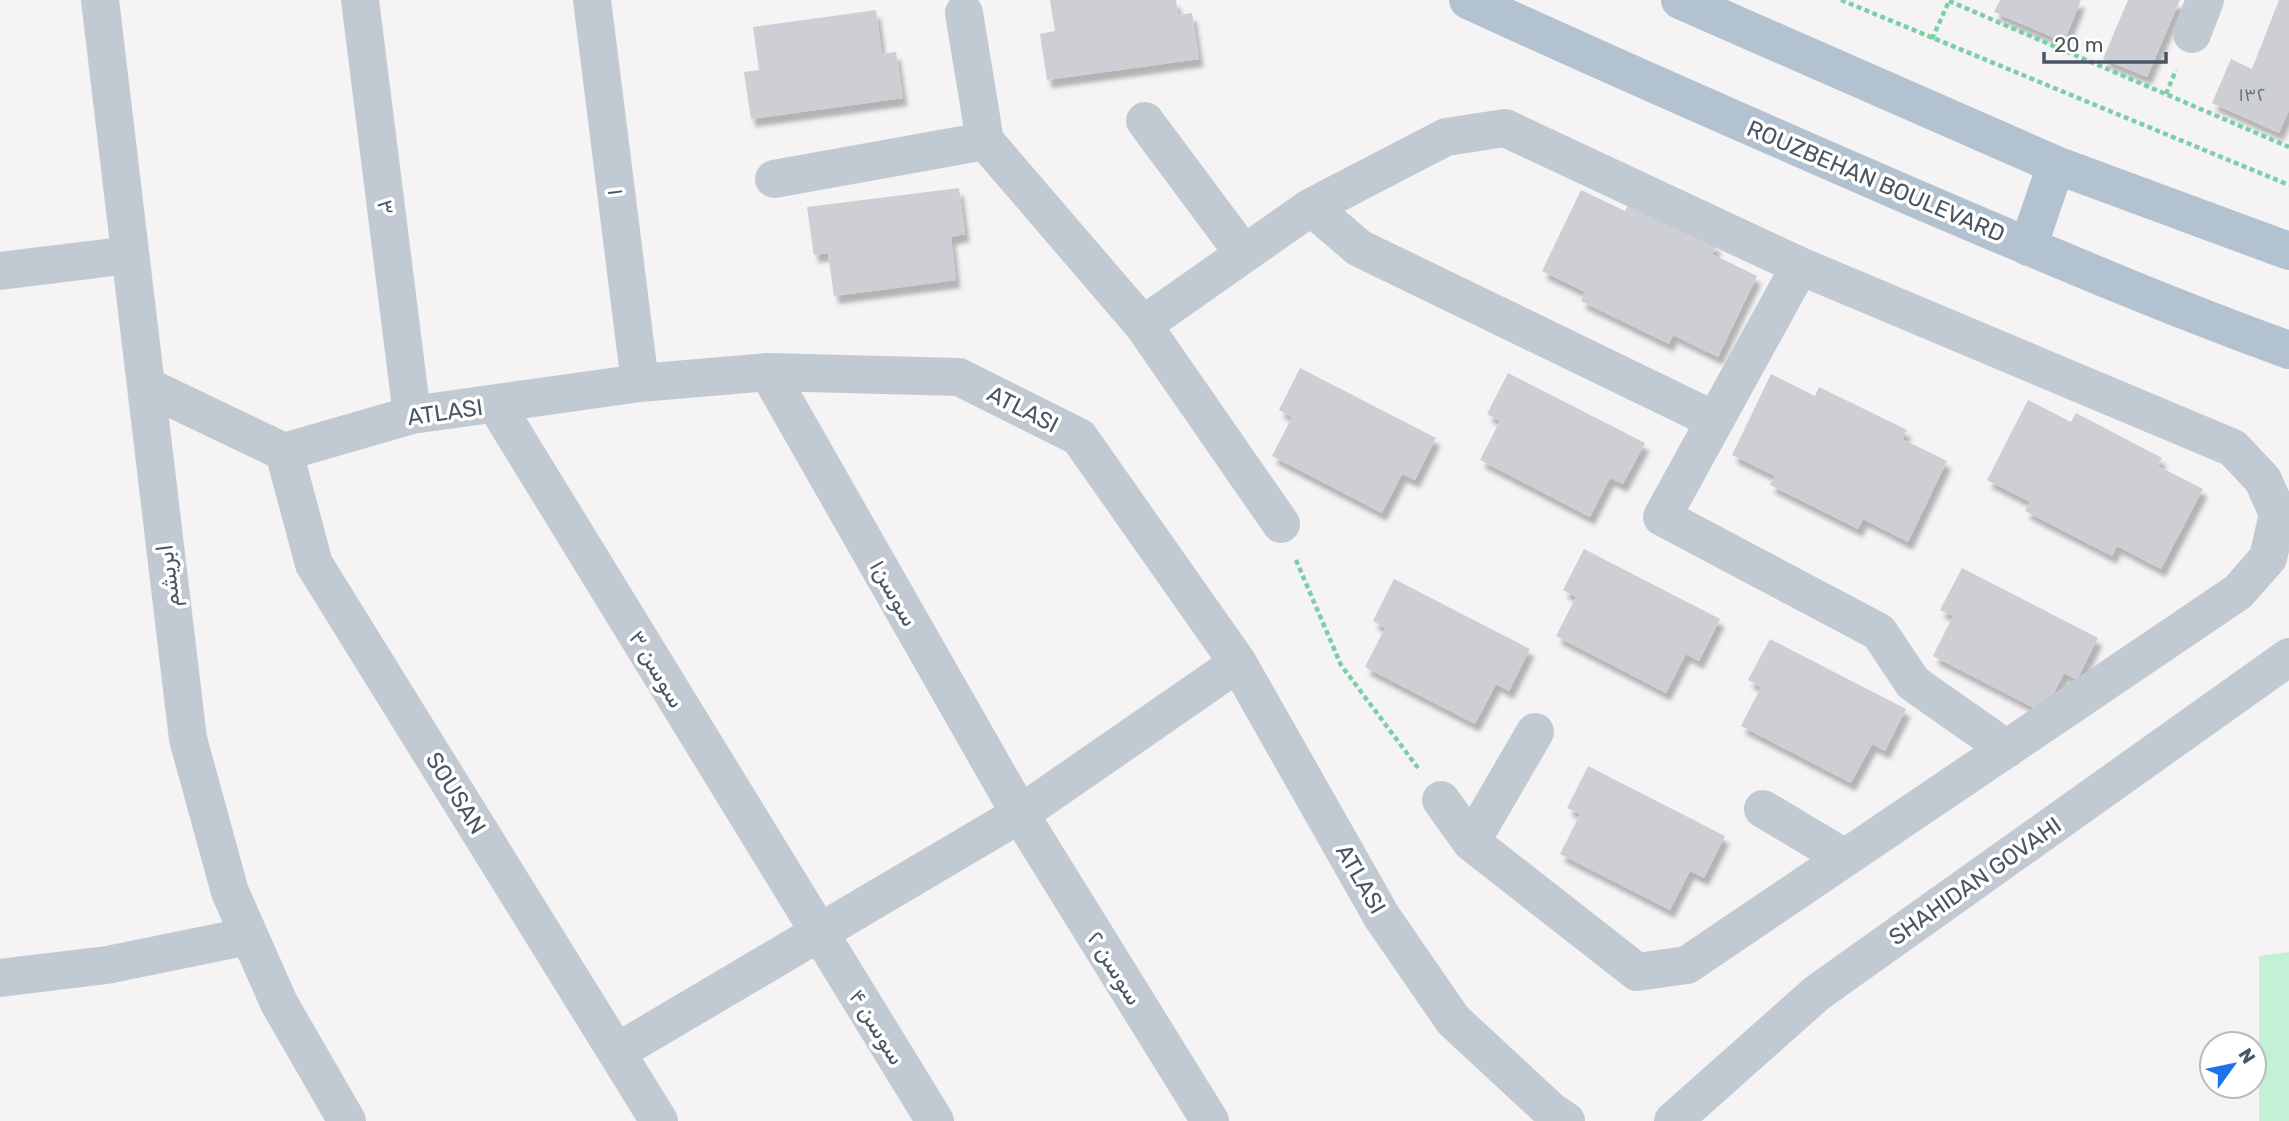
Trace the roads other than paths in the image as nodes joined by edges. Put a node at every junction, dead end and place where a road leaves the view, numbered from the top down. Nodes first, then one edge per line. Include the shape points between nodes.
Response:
1 (100, 0) edge
2 (360, 0) edge
3 (592, 0) edge
4 (1468, 0) edge
5 (1680, 0) edge
6 (964, 13) dead end
7 (1145, 121) dead end
8 (985, 141) junction
9 (2056, 165) junction
10 (774, 179) dead end
11 (1311, 207) junction
12 (2028, 247) junction
13 (2289, 251) edge
14 (1244, 254) junction
15 (130, 255) junction
16 (1800, 266) junction
17 (0, 271) edge
18 (1143, 325) junction
19 (2289, 351) edge
20 (768, 372) junction
21 (640, 383) junction
22 (146, 386) junction
23 (496, 405) junction
24 (412, 415) junction
25 (1714, 420) junction
26 (284, 452) junction
27 (1281, 524) road end
28 (2279, 568) edge
29 (2289, 657) edge
30 (1238, 663) junction
31 (1535, 732) dead end
32 (2007, 749) junction
33 (1441, 800) road end
34 (1763, 809) dead end
35 (1020, 814) junction
36 (1471, 842) junction
37 (1845, 858) junction
38 (818, 933) junction
39 (249, 936) junction
40 (0, 978) edge
41 (617, 1052) junction
42 (1552, 1118) edge
43 (347, 1121) edge
44 (659, 1121) edge
45 (935, 1121) edge
46 (1210, 1121) edge
47 (1673, 1121) edge

1 - 15 street, ابریشم
2 - 24 street, ۳
3 - 21 street, ۱
4 - 12 main road, ROUZBEHAN BOULEVARD
5 - 9 main road
6 - 8 street
7 - 14 street
8 - 10 street
8 - 18 street
9 - 12 main road
9 - 13 main road
11 - 14 street
11 - 16 street via 1446,138 1505,128
11 - 25 street via 1359,248
12 - 19 main road, ROUZBEHAN BOULEVARD
14 - 18 street
15 - 17 street
15 - 22 street, ابریشم
16 - 25 street
16 - 28 street via 2233,448 2263,480 2278,514
18 - 27 street
20 - 21 street, ATLASI
20 - 30 street, ATLASI via 959,377 1079,437
20 - 35 street, سوسن۱
21 - 23 street, ATLASI
22 - 26 street
22 - 39 street, ابریشم via 188,739 230,892
23 - 24 street, ATLASI
23 - 38 street, سوسن ۳
24 - 26 street, ATLASI
25 - 32 street via 1662,517 1879,632 1913,683
26 - 41 street, SOUSAN via 314,564
28 - 32 street
29 - 47 street, SHAHIDAN GOVAHI via 1817,993
30 - 35 street
30 - 42 street, ATLASI via 1382,917 1453,1020
31 - 36 street
32 - 37 street
33 - 36 street
34 - 37 street
35 - 38 street
35 - 46 street, سوسن ۲
36 - 37 street via 1637,972 1687,965
38 - 41 street
38 - 45 street, سوسن ۴
39 - 40 street via 107,965
39 - 43 street, ابریشم via 279,1003
41 - 44 street, SOUSAN

